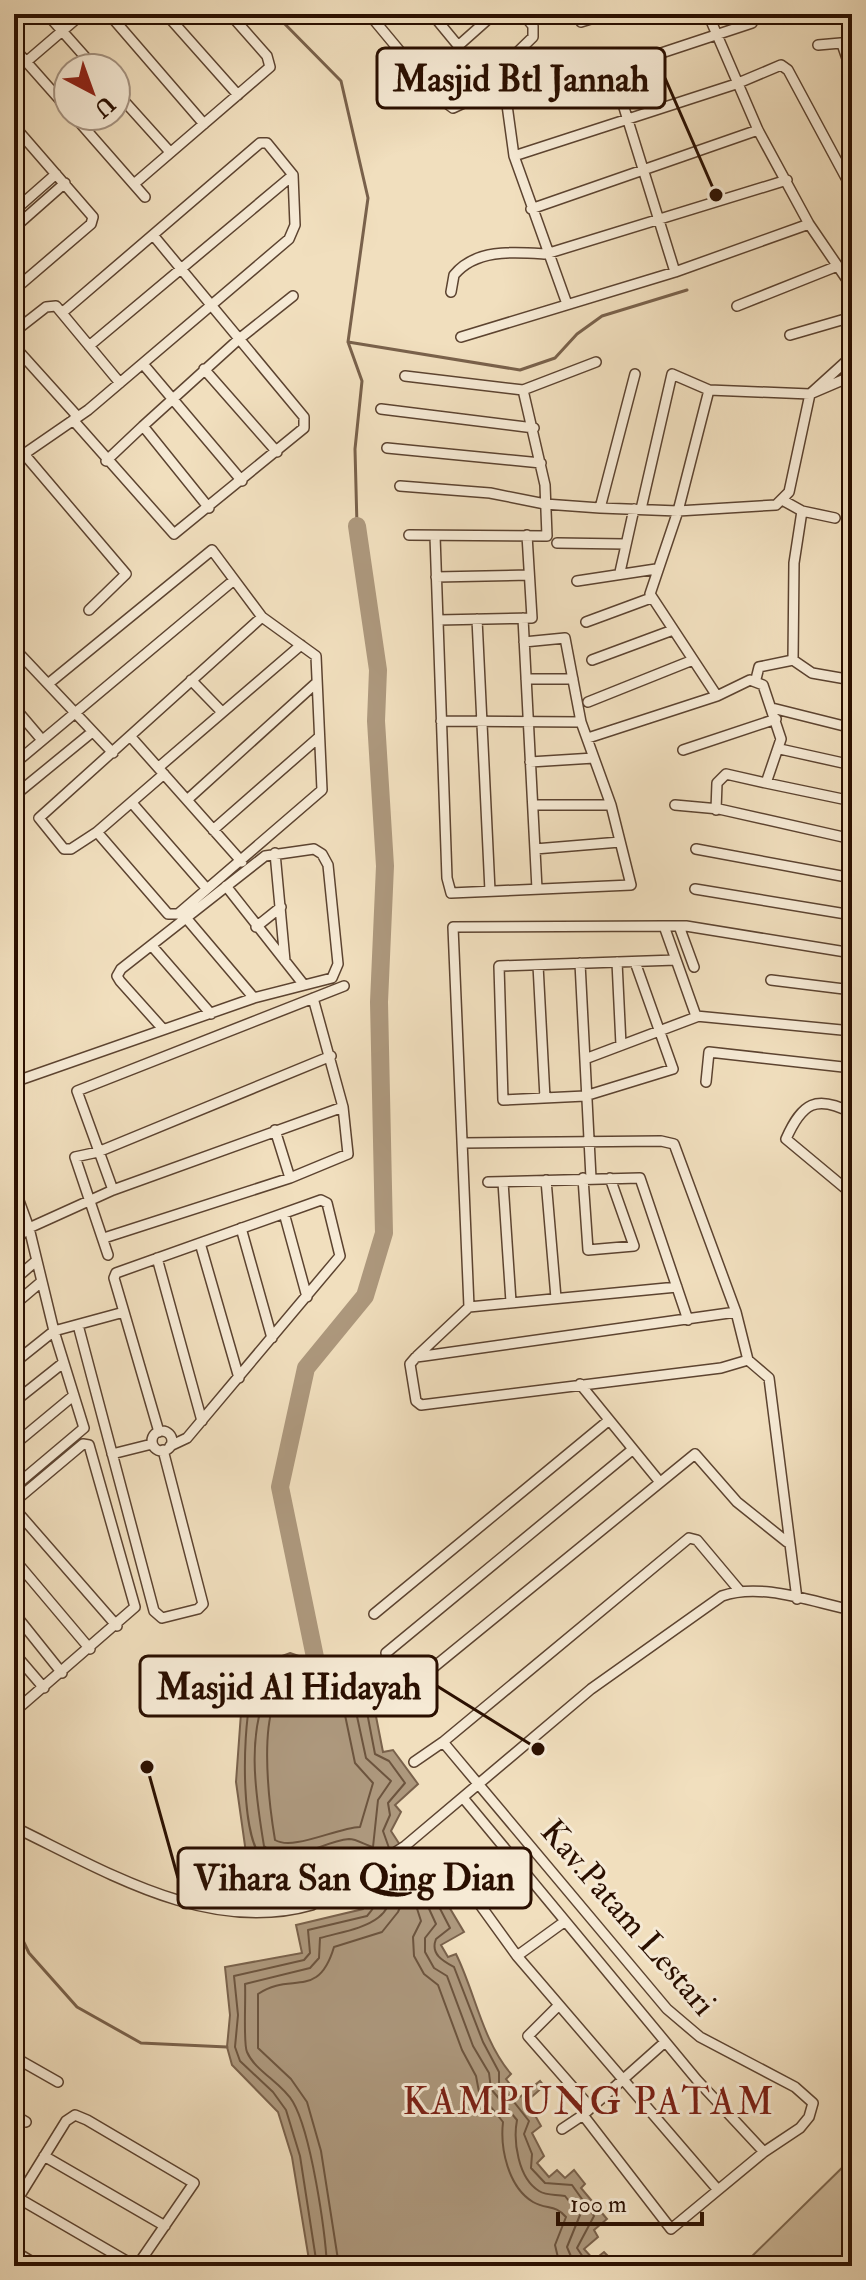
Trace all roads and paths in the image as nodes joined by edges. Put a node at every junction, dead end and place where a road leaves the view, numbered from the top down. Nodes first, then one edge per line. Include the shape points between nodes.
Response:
1 (47, 14) edge
2 (82, 14) edge
3 (109, 14) edge
4 (166, 14) edge
5 (230, 14) edge
6 (369, 14) edge
7 (432, 14) edge
8 (494, 14) edge
9 (523, 14) edge
10 (607, 14) edge
11 (708, 14) edge
12 (581, 22) dead end
13 (752, 23) dead end
14 (62, 31) junction
15 (716, 35) junction
16 (847, 43) edge
17 (818, 45) dead end
18 (458, 46) junction
19 (14, 48) edge
20 (81, 52) edge
21 (465, 54) dead end
22 (26, 62) junction
23 (852, 73) edge
24 (736, 84) junction
25 (52, 91) edge
26 (238, 95) junction
27 (507, 105) dead end
28 (132, 110) edge
29 (630, 119) junction
30 (204, 124) junction
31 (14, 126) edge
32 (758, 130) junction
33 (88, 132) edge
34 (25, 139) junction
35 (14, 148) edge
36 (170, 152) junction
37 (514, 156) junction
38 (644, 171) junction
39 (56, 174) junction
40 (293, 175) junction
41 (787, 180) junction
42 (65, 183) junction
43 (134, 184) junction
44 (852, 189) edge
45 (145, 197) dead end
46 (531, 209) junction
47 (14, 211) edge
48 (658, 219) junction
49 (809, 224) junction
50 (14, 228) edge
51 (153, 235) junction
52 (546, 254) junction
53 (835, 267) junction
54 (182, 268) junction
55 (675, 272) junction
56 (852, 287) edge
57 (14, 290) edge
58 (451, 292) dead end
59 (293, 296) dead end
60 (211, 303) junction
61 (567, 304) junction
62 (737, 306) dead end
63 (63, 312) junction
64 (852, 317) edge
65 (14, 332) edge
66 (790, 335) dead end
67 (461, 337) dead end
68 (239, 339) junction
69 (14, 346) edge
70 (89, 346) junction
71 (852, 356) edge
72 (596, 362) dead end
73 (143, 364) junction
74 (204, 369) junction
75 (635, 374) dead end
76 (405, 376) dead end
77 (852, 376) edge
78 (120, 383) junction
79 (523, 390) junction
80 (709, 390) junction
81 (810, 394) junction
82 (174, 400) junction
83 (381, 409) dead end
84 (76, 418) junction
85 (143, 426) junction
86 (534, 428) junction
87 (387, 448) dead end
88 (277, 452) junction
89 (24, 454) junction
90 (14, 461) edge
91 (106, 461) junction
92 (541, 463) junction
93 (242, 481) junction
94 (400, 486) dead end
95 (784, 501) junction
96 (545, 504) junction
97 (209, 508) junction
98 (600, 508) junction
99 (637, 509) junction
100 (678, 511) junction
101 (802, 511) junction
102 (835, 518) dead end
103 (409, 535) dead end
104 (527, 535) junction
105 (435, 536) junction
106 (557, 543) dead end
107 (625, 544) junction
108 (656, 569) junction
109 (620, 572) junction
110 (529, 575) junction
111 (436, 577) junction
112 (234, 580) junction
113 (577, 581) dead end
114 (651, 598) junction
115 (89, 610) dead end
116 (262, 617) junction
117 (523, 618) junction
118 (477, 619) junction
119 (438, 620) junction
120 (586, 622) dead end
121 (673, 630) junction
122 (524, 642) junction
123 (301, 645) junction
124 (14, 648) edge
125 (592, 660) dead end
126 (693, 660) junction
127 (793, 660) junction
128 (526, 679) junction
129 (573, 679) junction
130 (756, 679) junction
131 (191, 680) junction
132 (852, 680) edge
133 (48, 684) junction
134 (315, 684) junction
135 (717, 696) junction
136 (588, 702) dead end
137 (14, 707) edge
138 (772, 708) junction
139 (221, 711) junction
140 (75, 715) junction
141 (776, 719) junction
142 (441, 721) junction
143 (482, 721) junction
144 (528, 722) junction
145 (581, 722) junction
146 (852, 728) edge
147 (91, 733) junction
148 (130, 736) junction
149 (318, 738) junction
150 (588, 738) junction
151 (42, 740) junction
152 (780, 749) junction
153 (683, 750) dead end
154 (113, 753) junction
155 (594, 758) junction
156 (530, 762) junction
157 (14, 764) edge
158 (852, 765) edge
159 (161, 771) junction
160 (766, 783) junction
161 (14, 796) edge
162 (187, 800) junction
163 (852, 801) edge
164 (132, 803) junction
165 (533, 805) junction
166 (611, 805) junction
167 (675, 805) dead end
168 (716, 810) junction
169 (213, 830) junction
170 (97, 832) junction
171 (852, 839) edge
172 (620, 842) junction
173 (535, 849) junction
174 (696, 849) dead end
175 (275, 853) junction
176 (243, 864) junction
177 (852, 878) edge
178 (226, 886) junction
179 (207, 889) junction
180 (537, 889) junction
181 (695, 889) dead end
182 (490, 891) junction
183 (281, 907) junction
184 (852, 915) edge
185 (187, 919) junction
186 (664, 926) junction
187 (679, 926) junction
188 (256, 927) junction
189 (152, 946) junction
190 (852, 953) edge
191 (676, 960) junction
192 (285, 962) junction
193 (617, 962) junction
194 (635, 962) junction
195 (580, 963) junction
196 (538, 965) junction
197 (694, 967) dead end
198 (771, 980) dead end
199 (304, 985) junction
200 (344, 986) dead end
201 (852, 990) edge
202 (254, 998) junction
203 (313, 998) junction
204 (211, 1014) junction
205 (699, 1016) junction
206 (163, 1029) junction
207 (661, 1030) junction
208 (852, 1031) edge
209 (621, 1045) junction
210 (331, 1056) junction
211 (585, 1059) junction
212 (852, 1068) edge
213 (14, 1082) edge
214 (706, 1082) dead end
215 (585, 1096) junction
216 (545, 1098) junction
217 (343, 1107) junction
218 (852, 1113) edge
219 (275, 1130) junction
220 (589, 1141) junction
221 (462, 1143) junction
222 (98, 1152) junction
223 (290, 1178) junction
224 (587, 1178) junction
225 (610, 1178) junction
226 (546, 1180) junction
227 (488, 1182) dead end
228 (503, 1182) junction
229 (14, 1187) edge
230 (113, 1190) junction
231 (852, 1194) edge
232 (92, 1199) junction
233 (16, 1202) edge
234 (284, 1213) junction
235 (29, 1228) junction
236 (241, 1228) junction
237 (104, 1238) junction
238 (14, 1240) edge
239 (200, 1243) junction
240 (108, 1255) dead end
241 (157, 1258) junction
242 (36, 1261) junction
243 (14, 1280) edge
244 (41, 1282) junction
245 (677, 1287) junction
246 (307, 1297) junction
247 (556, 1298) junction
248 (511, 1302) junction
249 (14, 1305) edge
250 (469, 1307) junction
251 (124, 1312) junction
252 (736, 1312) junction
253 (688, 1320) junction
254 (78, 1325) junction
255 (54, 1331) junction
256 (272, 1338) junction
257 (416, 1357) junction
258 (748, 1360) junction
259 (14, 1363) edge
260 (63, 1363) junction
261 (239, 1378) junction
262 (580, 1384) junction
263 (73, 1396) junction
264 (14, 1402) edge
265 (202, 1421) junction
266 (608, 1421) junction
267 (159, 1432) junction
268 (152, 1444) junction
269 (14, 1445) edge
270 (166, 1448) junction
271 (632, 1450) junction
272 (112, 1454) junction
273 (659, 1481) junction
274 (14, 1487) edge
275 (14, 1502) edge
276 (14, 1508) edge
277 (787, 1542) junction
278 (14, 1559) edge
279 (739, 1590) junction
280 (797, 1599) junction
281 (852, 1610) edge
282 (14, 1613) edge
283 (374, 1614) dead end
284 (117, 1626) junction
285 (90, 1649) junction
286 (14, 1653) edge
287 (386, 1653) dead end
288 (62, 1673) junction
289 (44, 1688) junction
290 (391, 1702) dead end
291 (15, 1708) edge
292 (443, 1742) junction
293 (414, 1762) dead end
294 (478, 1786) junction
295 (464, 1799) junction
296 (14, 1827) edge
297 (465, 1884) dead end
298 (564, 1922) junction
299 (517, 1956) junction
300 (559, 2005) junction
301 (665, 2042) junction
302 (14, 2057) edge
303 (624, 2080) junction
304 (58, 2082) dead end
305 (587, 2112) junction
306 (14, 2115) edge
307 (26, 2122) dead end
308 (562, 2129) dead end
309 (764, 2152) junction
310 (44, 2156) junction
311 (718, 2190) junction
312 (16, 2202) edge
313 (165, 2226) junction
314 (14, 2251) edge
315 (39, 2266) edge
316 (136, 2266) edge

1 - 14 street
2 - 14 street
3 - 30 street
4 - 26 street
5 - 26 street via 271,61
6 - 9 street via 453,108 466,102 533,37 533,26
7 - 18 street
8 - 18 street
10 - 12 street
11 - 15 street
13 - 15 street
14 - 20 street
14 - 22 street
15 - 24 street
15 - 29 street via 608,71
16 - 17 street
16 - 23 street
18 - 21 street
19 - 22 street
22 - 25 street
24 - 29 street
24 - 32 street
24 - 44 street via 778,65 788,70
26 - 30 street
27 - 37 street
28 - 36 street
29 - 37 street
29 - 38 street
30 - 36 street
31 - 34 street
32 - 38 street
32 - 41 street
33 - 43 street
34 - 35 street
34 - 39 street
36 - 43 street
37 - 46 street
38 - 46 street
38 - 48 street
39 - 42 street
39 - 47 street
40 - 51 street via 267,143 260,143
40 - 54 street
40 - 60 street via 294,233
41 - 48 street
41 - 49 street
42 - 50 street
42 - 57 street via 93,221
43 - 45 street
46 - 52 street
48 - 52 street
48 - 55 street
49 - 53 street
49 - 55 street
51 - 54 street
51 - 63 street
52 - 58 street via 511,252 475,259 454,275
52 - 61 street
53 - 56 street
53 - 62 street
54 - 60 street
54 - 70 street
55 - 61 street
59 - 68 street
60 - 68 street
60 - 73 street
61 - 67 street
63 - 65 street via 46,307
63 - 70 street
64 - 66 street
68 - 74 street
68 - 88 street via 304,417 304,428
69 - 84 street
70 - 78 street
71 - 81 street
72 - 79 street
73 - 78 street
73 - 82 street
74 - 82 street
74 - 88 street
75 - 98 street
76 - 79 street
77 - 81 street
78 - 84 street
79 - 86 street
80 - 81 street
80 - 99 street via 672,374
80 - 100 street
81 - 95 street
82 - 85 street
82 - 93 street
83 - 86 street
84 - 89 street
84 - 91 street
85 - 91 street
85 - 97 street
86 - 92 street
87 - 92 street
88 - 93 street
89 - 90 street
89 - 115 street via 126,574
91 - 97 street via 172,534
92 - 96 street
93 - 97 street
94 - 96 street via 490,493
95 - 100 street
95 - 101 street
96 - 98 street
96 - 104 street via 549,533
98 - 99 street
99 - 100 street
99 - 107 street
100 - 108 street
101 - 102 street
101 - 127 street via 794,563
103 - 105 street
104 - 105 street
104 - 110 street
105 - 111 street
106 - 107 street
107 - 109 street
108 - 109 street
108 - 114 street
109 - 113 street
110 - 111 street
110 - 117 street via 532,618
111 - 119 street
112 - 116 street
112 - 133 street via 216,552 208,551
112 - 140 street
114 - 120 street
114 - 121 street
116 - 123 street
116 - 131 street
117 - 118 street
117 - 122 street
118 - 119 street
118 - 143 street
119 - 142 street
121 - 125 street
121 - 126 street
122 - 128 street
122 - 129 street via 565,638
123 - 134 street via 316,656
123 - 139 street
124 - 133 street
126 - 135 street
126 - 136 street
127 - 130 street via 759,667
127 - 132 street via 812,673
128 - 129 street
128 - 144 street
129 - 145 street
130 - 135 street
130 - 138 street
131 - 139 street
131 - 148 street
133 - 140 street
134 - 149 street
134 - 162 street
135 - 150 street
137 - 151 street
138 - 141 street
138 - 146 street
139 - 159 street
140 - 147 street
140 - 151 street
141 - 152 street
141 - 153 street
142 - 143 street
142 - 182 street via 451,893
143 - 144 street
143 - 182 street
144 - 145 street
144 - 156 street
145 - 150 street
147 - 154 street
147 - 161 street
148 - 154 street
148 - 159 street
149 - 169 street
149 - 176 street via 322,790
150 - 155 street
151 - 157 street
152 - 158 street
152 - 160 street
154 - 170 street via 39,818 67,850
155 - 156 street
155 - 166 street
156 - 165 street
159 - 162 street
159 - 164 street
160 - 163 street
160 - 168 street via 726,774 717,783
162 - 169 street
164 - 170 street
164 - 179 street
165 - 166 street
165 - 173 street
166 - 172 street
167 - 168 street
168 - 171 street
169 - 176 street
170 - 179 street via 170,916
172 - 173 street
172 - 180 street via 631,885
173 - 180 street
174 - 177 street
175 - 176 street
175 - 183 street
175 - 199 street via 314,849 328,865 338,970 332,978
176 - 178 street
176 - 179 street
178 - 185 street
178 - 188 street
180 - 182 street
181 - 184 street
183 - 188 street
183 - 192 street
185 - 189 street
185 - 202 street
186 - 187 street
186 - 191 street
186 - 221 street via 453,927
187 - 190 street
187 - 197 street
188 - 192 street
189 - 204 street
189 - 206 street via 117,976
191 - 194 street
191 - 205 street
192 - 199 street
193 - 194 street
193 - 195 street
193 - 209 street
194 - 207 street
195 - 196 street
195 - 211 street
196 - 216 street
196 - 216 street via 499,966 503,1100
198 - 201 street
199 - 202 street
200 - 203 street
202 - 204 street
203 - 210 street
203 - 222 street via 77,1091
204 - 206 street
205 - 207 street
205 - 208 street
206 - 213 street
207 - 209 street
207 - 215 street via 673,1069
209 - 211 street
210 - 217 street
210 - 222 street
211 - 215 street
212 - 214 street via 709,1052
215 - 216 street
215 - 220 street
217 - 219 street
217 - 223 street via 348,1154
218 - 231 street via 826,1102 812,1105 798,1116 786,1139
219 - 223 street
219 - 230 street
220 - 221 street
220 - 224 street
220 - 252 street via 674,1144
221 - 250 street
222 - 230 street
222 - 232 street via 74,1160
223 - 237 street
224 - 225 street
224 - 225 street via 588,1250 634,1246
224 - 226 street
225 - 245 street via 640,1178
226 - 228 street
226 - 247 street
227 - 228 street
228 - 248 street
229 - 233 street
230 - 232 street
232 - 235 street
232 - 237 street
233 - 235 street
234 - 236 street
234 - 246 street
234 - 246 street via 324,1200 340,1249
235 - 238 street
235 - 242 street
236 - 239 street
236 - 256 street
237 - 240 street
239 - 241 street
239 - 261 street
241 - 251 street via 115,1274
241 - 265 street
242 - 243 street
242 - 244 street
244 - 249 street
244 - 255 street
245 - 247 street
245 - 253 street
246 - 256 street
247 - 248 street
248 - 250 street
250 - 257 street
251 - 254 street
251 - 267 street
252 - 253 street
252 - 258 street
253 - 257 street
254 - 255 street
254 - 272 street
255 - 259 street
255 - 260 street
256 - 261 street
257 - 262 street via 410,1364 421,1405
258 - 262 street via 721,1368
258 - 277 street via 769,1378
260 - 263 street
260 - 264 street
261 - 265 street
262 - 266 street
263 - 269 street
263 - 274 street via 84,1428
265 - 270 street via 184,1441
266 - 271 street
266 - 283 street
267 - 268 street
267 - 270 street via 170,1435
268 - 270 street
268 - 272 street
270 - 272 street via 203,1604 162,1618 154,1611
271 - 273 street
271 - 287 street
273 - 277 street via 695,1454 737,1502
273 - 290 street
275 - 284 street via 83,1444 89,1445 135,1604
276 - 284 street
277 - 280 street
278 - 285 street
279 - 280 street
279 - 292 street via 697,1540 689,1538
279 - 294 street via 658,1638
280 - 281 street
282 - 288 street
284 - 285 street
285 - 288 street
286 - 289 street
288 - 289 street
289 - 291 street
292 - 293 street
292 - 294 street
294 - 295 street
294 - 309 street, Kav.Patam Lestari via 667,2009 700,2037 811,2099 805,2123
295 - 296 street via 405,1846 312,1905 256,1915 146,1889
295 - 298 street, Kav.Patam Lestari
297 - 299 street
298 - 299 street
298 - 301 street, Kav.Patam Lestari
299 - 300 street
300 - 303 street
300 - 305 street via 528,2036
301 - 303 street
301 - 309 street, Kav.Patam Lestari
302 - 304 street
303 - 305 street
303 - 311 street
305 - 308 street
305 - 311 street, Kav.Patam Lestari via 671,2229
306 - 307 street
309 - 311 street, Kav.Patam Lestari
310 - 312 street
310 - 313 street
310 - 313 street via 75,2115 185,2175 194,2185
312 - 316 street
313 - 316 street
314 - 315 street

